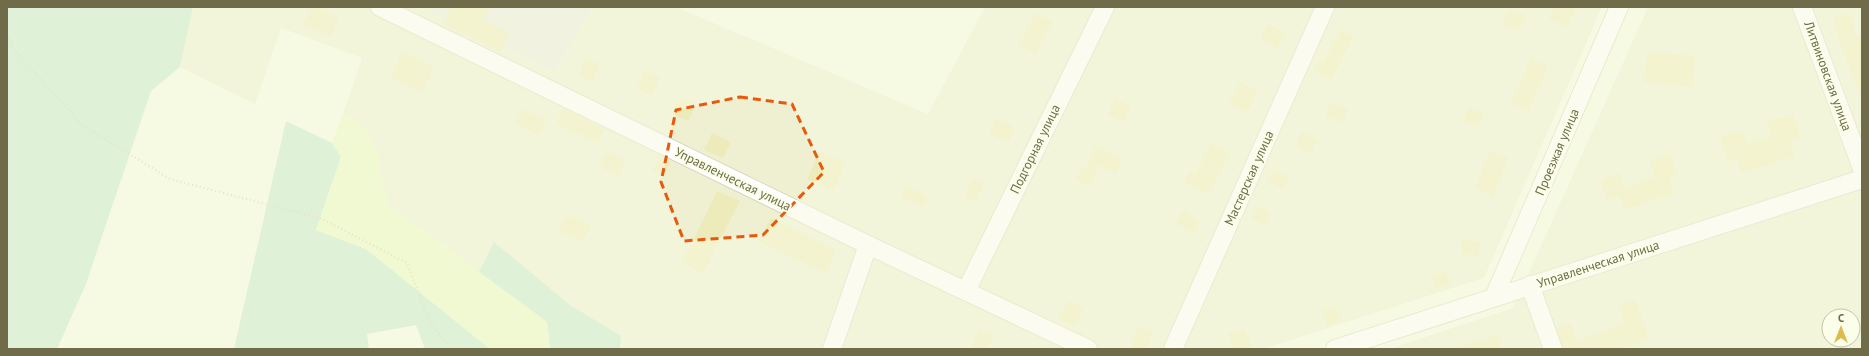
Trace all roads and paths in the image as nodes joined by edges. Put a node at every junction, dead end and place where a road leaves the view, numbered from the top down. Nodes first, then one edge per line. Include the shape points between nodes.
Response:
1 (380, 7) edge
2 (1105, 7) edge
3 (1325, 7) edge
4 (1619, 7) edge
5 (1802, 7) edge
6 (7, 35) edge
7 (1862, 168) edge
8 (1862, 179) edge
9 (868, 245) junction
10 (1530, 285) junction
11 (966, 291) junction
12 (1494, 297) junction
13 (450, 349) edge
14 (832, 349) edge
15 (1088, 349) edge
16 (1173, 349) edge
17 (1335, 349) edge
18 (1553, 349) edge

1 - 9 street, Управленческая улица
2 - 11 street, Подгорная улица
3 - 16 street, Мастерская улица
4 - 12 street, Проезжая улица
5 - 7 street, Литвиновская улица
6 - 13 path via 12,48 82,125 170,179 322,219 407,263 428,319
8 - 10 street, Управленческая улица
9 - 11 street, Управленческая улица
9 - 14 street
10 - 12 street, Управленческая улица
10 - 18 street
11 - 15 street, Управленческая улица
12 - 17 street, Управленческая улица

